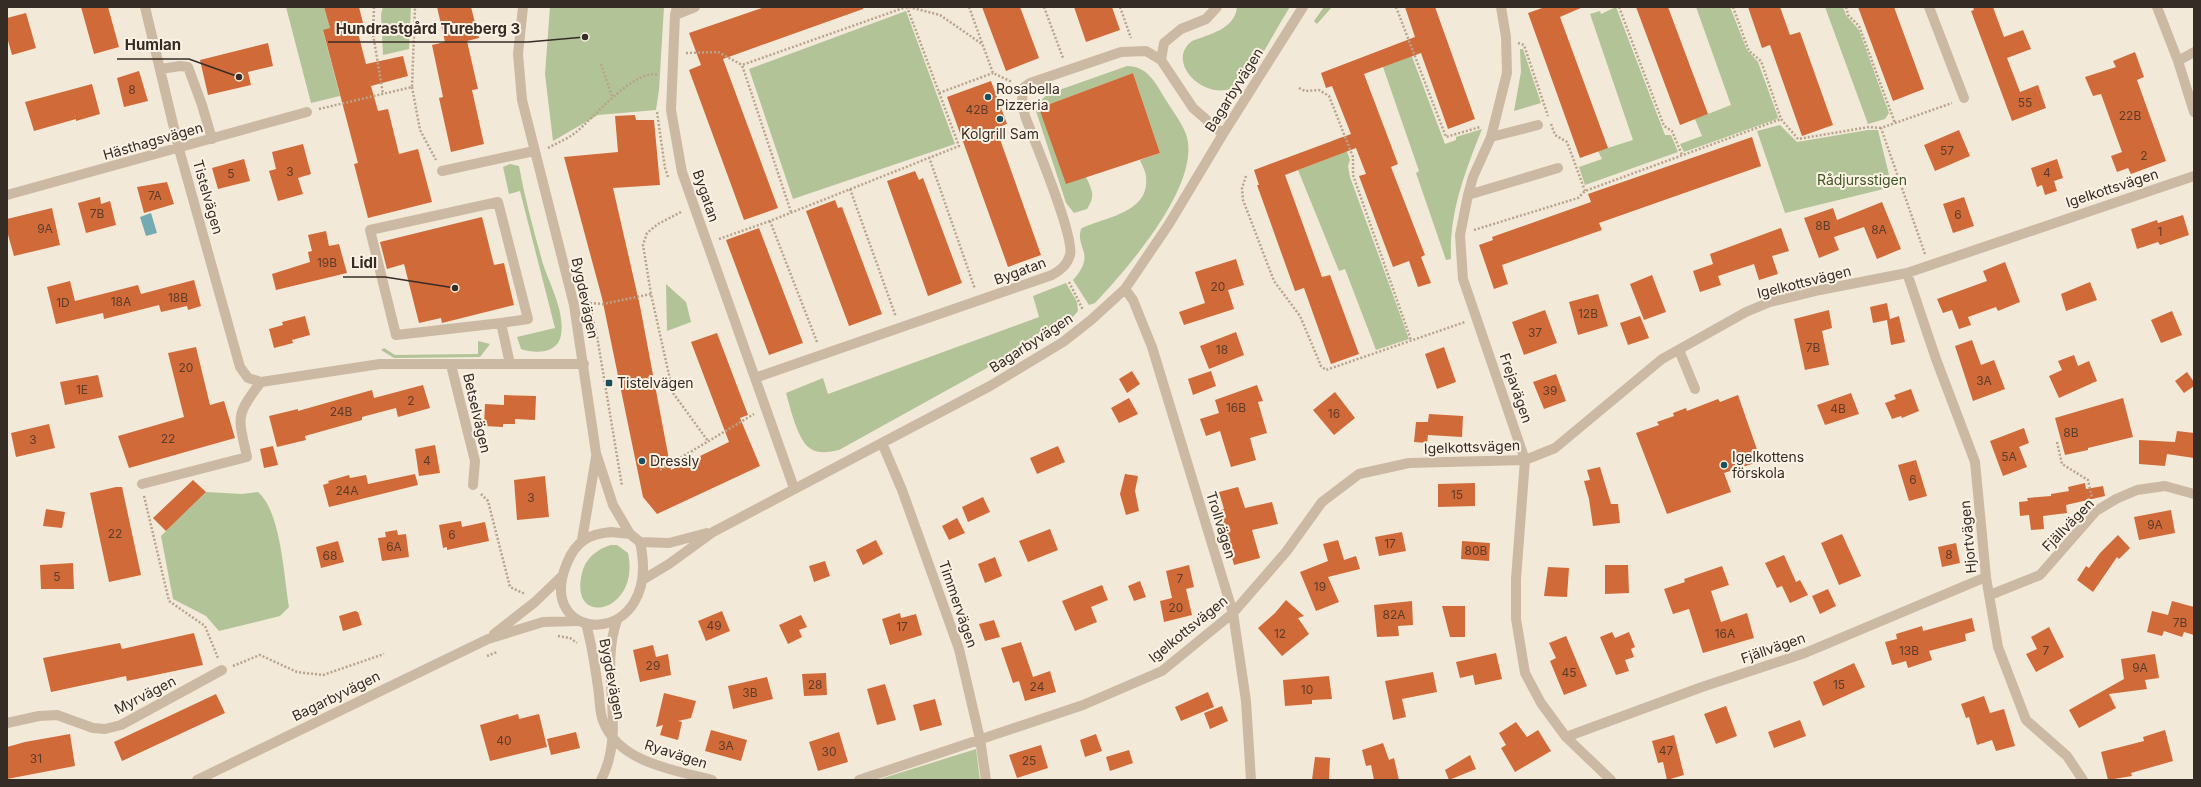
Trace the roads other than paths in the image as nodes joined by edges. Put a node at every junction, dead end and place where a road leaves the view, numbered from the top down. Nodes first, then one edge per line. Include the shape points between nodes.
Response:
1 (145, 7) edge
2 (524, 7) edge
3 (695, 7) edge
4 (1217, 7) edge
5 (1303, 7) edge
6 (1501, 7) edge
7 (1929, 7) edge
8 (2157, 7) edge
9 (676, 11) edge
10 (2194, 52) edge
11 (1161, 60) junction
12 (2178, 61) junction
13 (160, 69) junction
14 (1964, 98) road end
15 (307, 112) road end
16 (2194, 112) edge
17 (1538, 125) dead end
18 (1223, 134) junction
19 (1491, 137) junction
20 (212, 139) junction
21 (179, 148) junction
22 (534, 151) junction
23 (1558, 168) dead end
24 (442, 171) road end
25 (2194, 176) edge
26 (7, 195) edge
27 (1468, 195) junction
28 (1907, 273) junction
29 (1125, 289) junction
30 (501, 323) junction
31 (1679, 350) junction
32 (451, 364) junction
33 (510, 364) junction
34 (584, 364) junction
35 (756, 378) junction
36 (261, 382) junction
37 (1695, 389) dead end
38 (882, 443) junction
39 (596, 453) junction
40 (1525, 460) junction
41 (142, 484) road end
42 (473, 485) road end
43 (794, 488) junction
44 (2194, 494) edge
45 (713, 532) junction
46 (630, 534) junction
47 (582, 540) junction
48 (640, 542) junction
49 (562, 576) junction
50 (1986, 577) junction
51 (644, 579) junction
52 (1990, 595) junction
53 (1233, 613) junction
54 (617, 620) junction
55 (581, 622) junction
56 (488, 639) junction
57 (222, 670) road end
58 (7, 722) edge
59 (1566, 737) junction
60 (613, 739) junction
61 (980, 739) junction
62 (197, 780) edge
63 (600, 780) edge
64 (712, 780) edge
65 (859, 780) edge
66 (986, 780) edge
67 (1251, 780) edge
68 (1612, 780) edge
69 (2083, 780) edge

1 - 13 street, Tistelvägen
2 - 22 street, Bygdevägen via 518,54 522,100
3 - 9 street, Bygatan
4 - 11 street via 1206,19 1181,30 1164,43
5 - 18 street, Bagarbyvägen
6 - 19 street, Frejavägen via 1506,37 1507,73
7 - 14 street
8 - 12 street
9 - 35 street, Bygatan via 671,110 682,172
10 - 12 street
11 - 18 street via 1194,108
11 - 35 street, Bygatan via 1146,50 1121,52 1030,83 1023,88 1025,116 1066,224 1070,254 1062,270
12 - 16 street
13 - 20 street via 188,67
13 - 21 street, Tistelvägen
15 - 20 street, Hästhagsvägen
17 - 19 street
18 - 29 street, Bagarbyvägen via 1169,224
19 - 27 street, Frejavägen
20 - 21 street, Hästhagsvägen
21 - 26 street, Hästhagsvägen
21 - 36 street, Tistelvägen via 240,367 248,378
22 - 24 street
22 - 34 street, Bygdevägen via 574,305
23 - 27 street
25 - 28 street, Igelkottsvägen
27 - 40 street, Frejavägen via 1460,235 1463,279
28 - 31 street, Igelkottsvägen via 1770,302 1746,312
28 - 50 street, Hjortvägen via 1975,462
29 - 38 street, Bagarbyvägen via 1063,342 990,386
29 - 53 street, Trollvägen via 1133,300 1152,347
30 - 30 street via 396,335 370,230 498,202 528,319
30 - 33 street
31 - 37 street
31 - 40 street, Igelkottsvägen via 1662,359 1555,448
32 - 33 street
32 - 36 street via 380,364
32 - 42 street, Betselvägen via 475,461
33 - 34 street
34 - 39 street, Bygdevägen
35 - 43 street, Bygatan
36 - 41 street via 243,405 239,422 247,457
38 - 43 street, Bagarbyvägen
38 - 61 street, Timmervägen via 960,648
39 - 46 street, Bygdevägen via 613,505
39 - 47 street, Bygdevägen
40 - 53 street, Igelkottsvägen via 1408,463 1359,474 1322,502 1286,552
40 - 59 street, Frejavägen via 1516,579 1516,619 1525,673 1541,703
43 - 45 street, Bagarbyvägen
44 - 52 street, Fjällvägen via 2165,486 2138,490 2116,499 2095,513 2040,575
45 - 48 street, Bagarbyvägen via 669,543
45 - 51 street, Bagarbyvägen
46 - 47 street via 596,533
46 - 48 street
47 - 49 street via 569,559
48 - 51 street via 645,567
49 - 55 street via 561,594 568,610
49 - 56 street, Bagarbyvägen via 535,602
50 - 52 street, Hjortvägen
50 - 59 street, Fjällvägen via 1805,653 1702,687
51 - 54 street via 633,605
52 - 69 street, Hjortvägen via 1998,647 2026,720 2067,756
53 - 61 street, Igelkottsvägen via 1162,671 1083,705
53 - 67 street, Trollvägen via 1246,701
54 - 55 street via 600,624
54 - 60 street, Bygdevägen via 611,641 609,666
55 - 56 street, Bagarbyvägen via 543,622
55 - 60 street, Bygdevägen via 592,647 603,720
56 - 62 street, Bagarbyvägen
57 - 58 street, Myrvägen via 121,725 105,729 93,728 57,715
59 - 68 street, Frejavägen
60 - 63 street, Bygdevägen
60 - 64 street, Ryavägen via 650,763
61 - 65 street, Igelkottsvägen
61 - 66 street, Timmervägen

